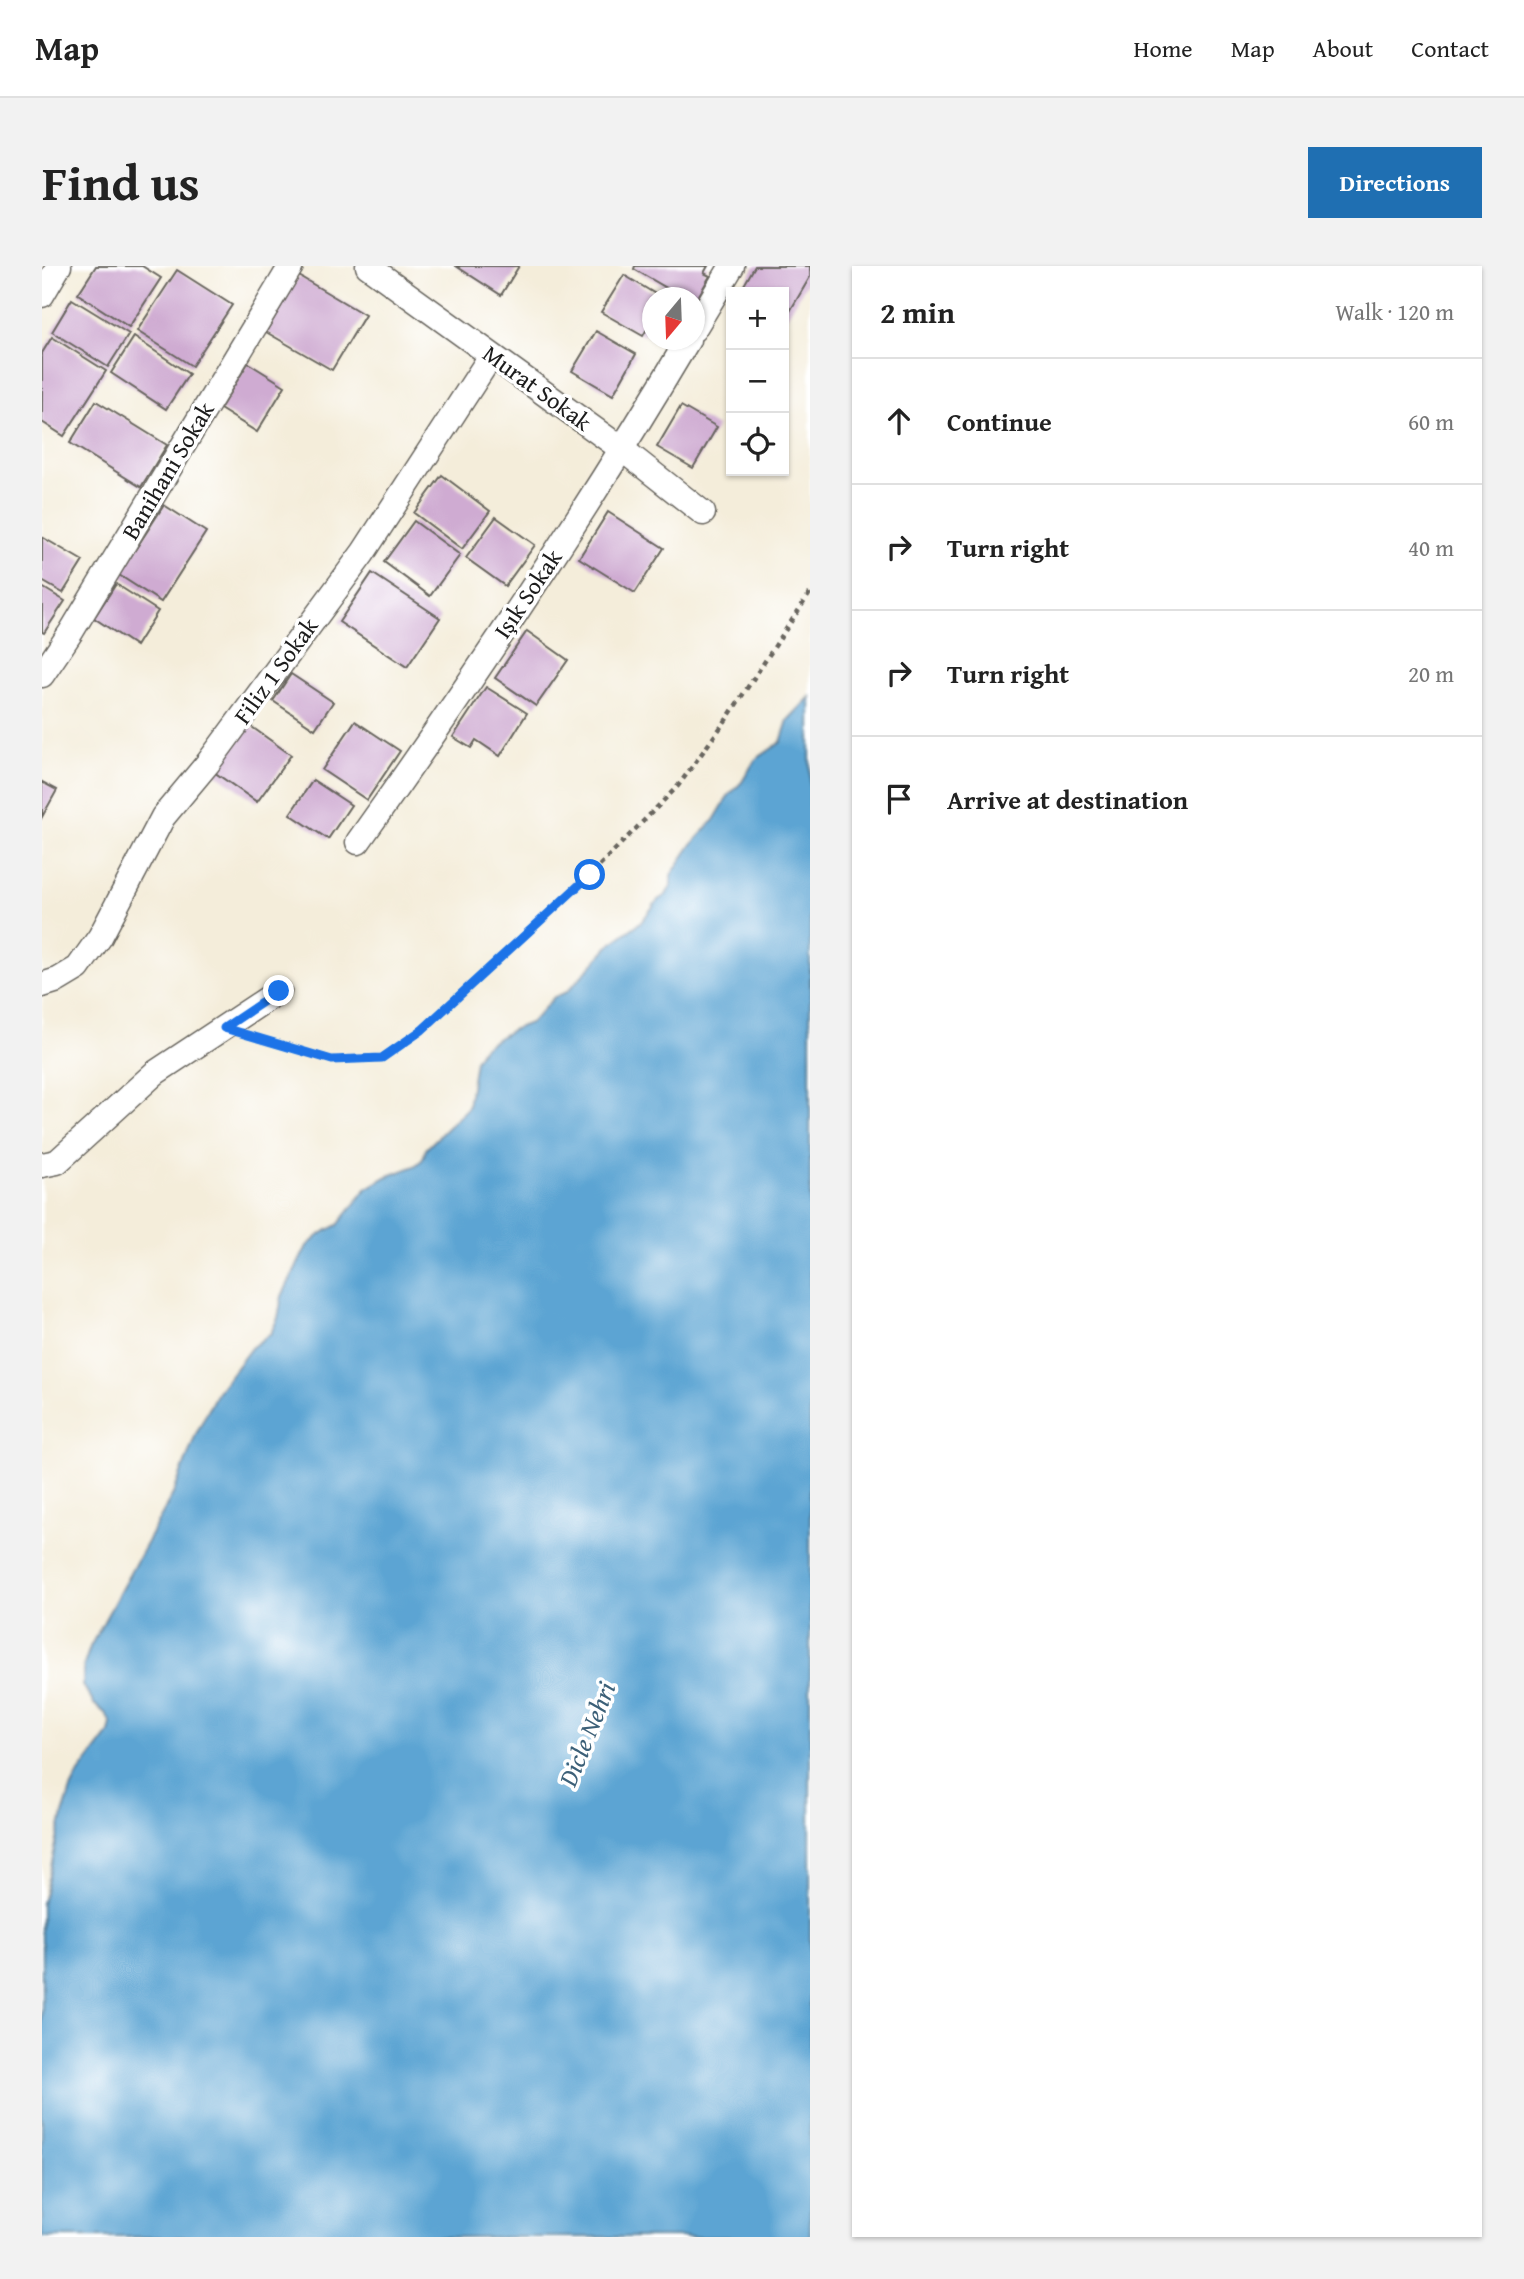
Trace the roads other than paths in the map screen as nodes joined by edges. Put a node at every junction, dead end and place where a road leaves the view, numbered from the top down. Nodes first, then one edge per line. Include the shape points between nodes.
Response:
1 (59, 266) edge
2 (291, 266) edge
3 (368, 266) edge
4 (732, 266) edge
5 (42, 295) edge
6 (705, 312) edge
7 (682, 350) edge
8 (491, 356) junction
9 (623, 450) junction
10 (703, 513) dead end
11 (42, 675) edge
12 (358, 842) dead end
13 (50, 982) edge
14 (279, 991) dead end
15 (42, 1165) edge

1 - 5 street
2 - 11 street, Banihani Sokak
3 - 8 street, Murat Sokak
4 - 6 street
7 - 9 street, Işık Sokak
8 - 9 street, Murat Sokak
8 - 13 street, Filiz 1 Sokak via 363,553 163,817 100,937 78,968
9 - 10 street, Murat Sokak
9 - 12 street, Işık Sokak
14 - 15 street via 155,1073 57,1162

